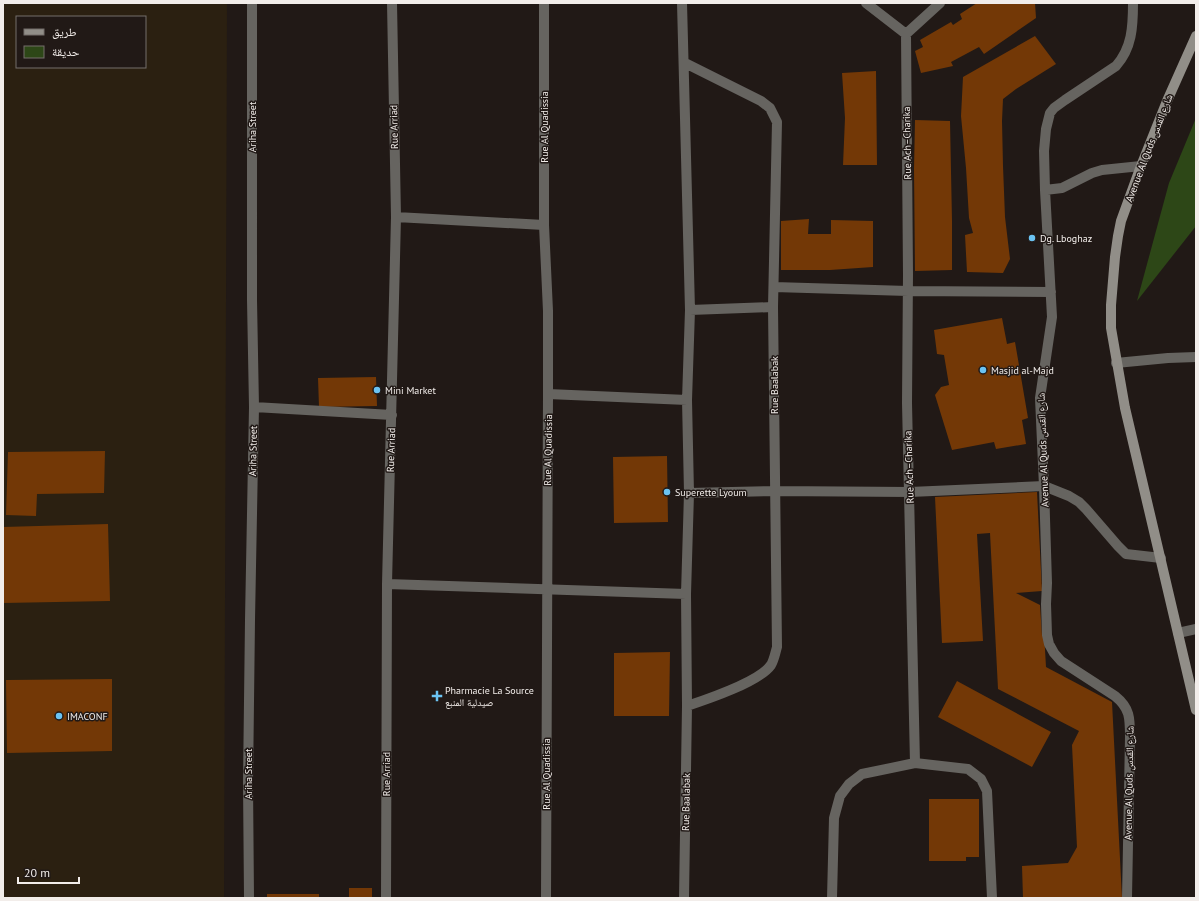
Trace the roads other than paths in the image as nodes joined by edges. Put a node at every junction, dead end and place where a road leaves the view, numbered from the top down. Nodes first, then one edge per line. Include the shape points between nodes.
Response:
1 (252, 3) edge
2 (392, 3) edge
3 (544, 3) edge
4 (682, 3) edge
5 (866, 3) edge
6 (940, 3) edge
7 (1134, 3) edge
8 (906, 34) junction
9 (1196, 36) edge
10 (684, 63) junction
11 (1141, 166) junction
12 (1045, 190) junction
13 (396, 217) junction
14 (544, 225) junction
15 (774, 287) junction
16 (908, 291) junction
17 (1051, 292) junction
18 (773, 307) junction
19 (690, 310) junction
20 (1196, 357) edge
21 (1116, 362) junction
22 (548, 394) junction
23 (687, 400) junction
24 (254, 407) junction
25 (392, 415) junction
26 (1044, 486) junction
27 (774, 491) junction
28 (910, 492) junction
29 (689, 493) junction
30 (1161, 558) junction
31 (387, 584) junction
32 (546, 590) junction
33 (686, 594) junction
34 (1196, 629) edge
35 (1178, 633) junction
36 (687, 706) junction
37 (1196, 710) edge
38 (915, 762) junction
39 (249, 898) edge
40 (386, 898) edge
41 (546, 898) edge
42 (684, 898) edge
43 (832, 898) edge
44 (992, 898) edge
45 (1127, 898) edge

1 - 24 street, Ariha Street
2 - 13 street, Rue Arriad
3 - 14 street, Rue Al Quadissia
4 - 10 street, Rue Baalabak
5 - 8 street
6 - 8 street
7 - 12 street, Avenue Al Quds شارع القدس via 1131,34 1123,59 1050,113 1044,151
8 - 16 street, Rue Ach–Charika
9 - 11 main road, Avenue Al Quds شارع القدس
10 - 15 street, Rue Baalabak via 762,101 775,116 777,158
10 - 19 street, Rue Baalabak
11 - 12 street via 1102,170 1062,188
11 - 21 main road, Avenue Al Quds شارع القدس via 1121,221 1115,257 1111,328
12 - 17 street, Avenue Al Quds شارع القدس
13 - 14 street
13 - 25 street, Rue Arriad
14 - 22 street, Rue Al Quadissia
15 - 16 street
15 - 18 street, Rue Baalabak
16 - 17 street
16 - 28 street, Rue Ach–Charika via 907,403
17 - 26 street, Avenue Al Quds شارع القدس via 1052,317 1040,398
18 - 19 street
18 - 27 street, Rue Baalabak
19 - 23 street, Rue Baalabak
20 - 21 street
21 - 30 main road, Avenue Al Quds شارع القدس
22 - 23 street
22 - 32 street, Rue Al Quadissia
23 - 29 street, Rue Baalabak
24 - 25 street
24 - 39 street, Ariha Street via 249,644
25 - 31 street, Rue Arriad
26 - 28 street
26 - 30 street via 1079,502 1126,554
26 - 45 street, Avenue Al Quds شارع القدس via 1049,644 1061,661 1123,702 1130,722
27 - 28 street
27 - 29 street
27 - 36 street, Rue Baalabak via 777,632 775,657 767,669 747,682
28 - 38 street, Rue Ach–Charika
29 - 33 street, Rue Baalabak
30 - 35 main road, Avenue Al Quds شارع القدس
31 - 32 street
31 - 40 street, Rue Arriad
32 - 33 street
32 - 41 street, Rue Al Quadissia
33 - 36 street, Rue Baalabak
34 - 35 street
35 - 37 main road, Avenue Al Quds شارع القدس
36 - 42 street, Rue Baalabak
38 - 43 street via 862,774 840,796 834,818
38 - 44 street via 968,769 982,780 987,791

